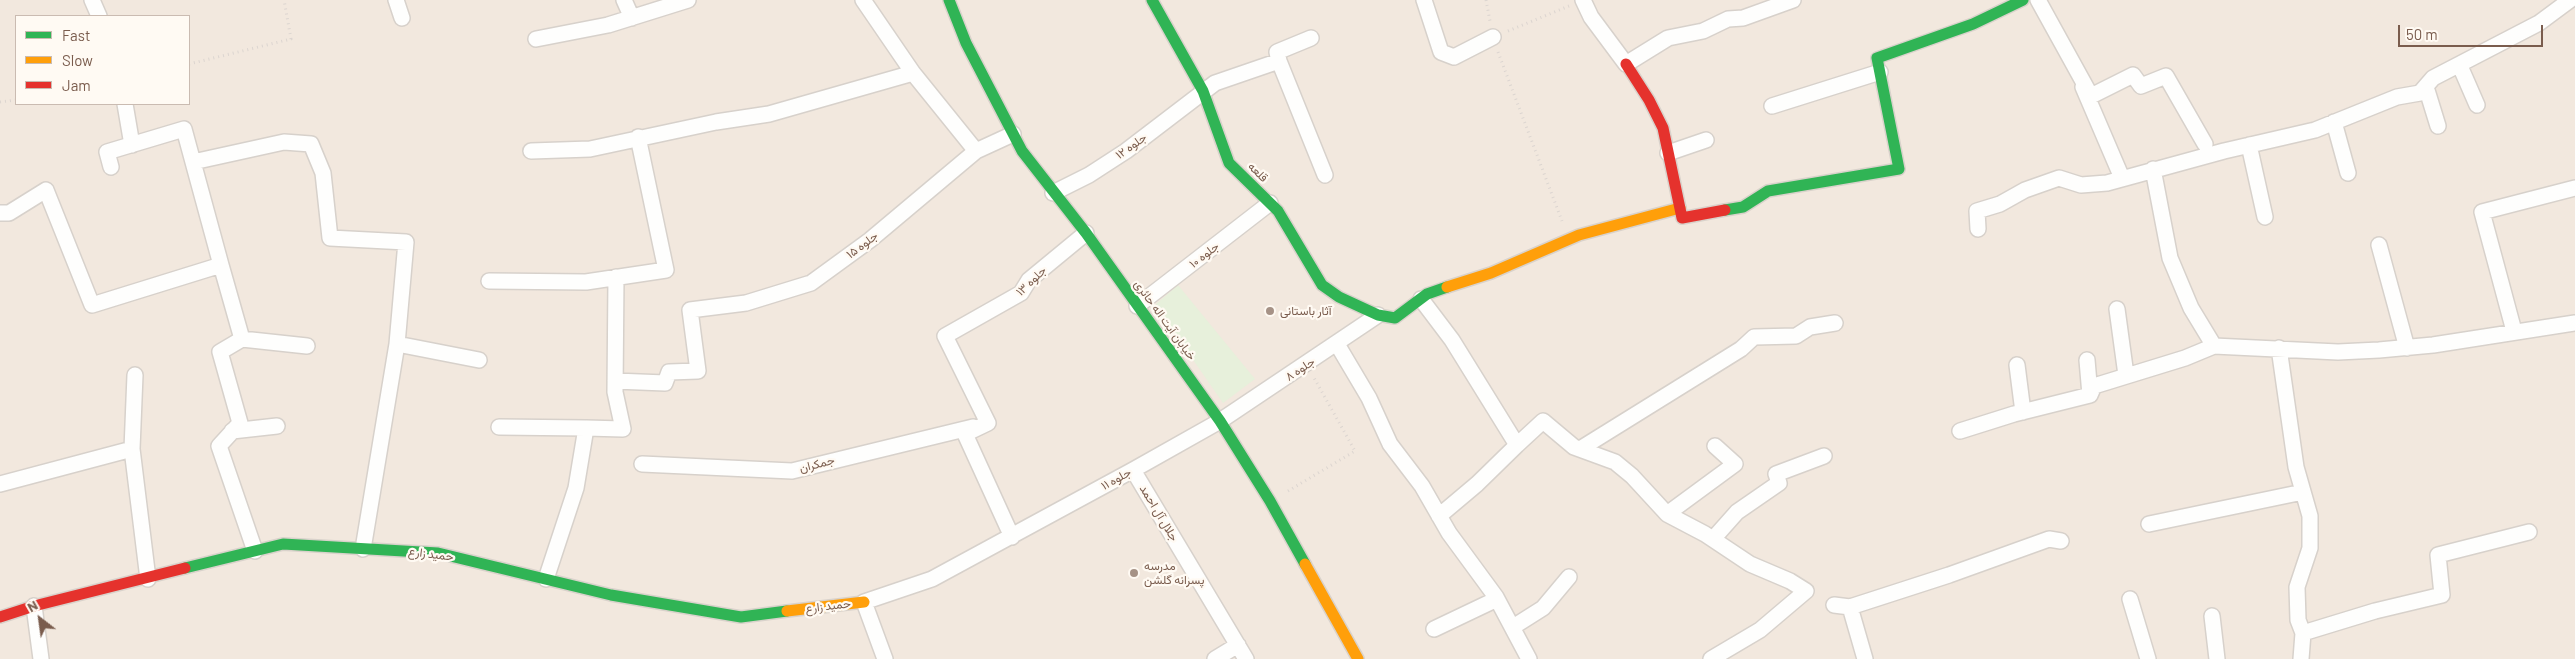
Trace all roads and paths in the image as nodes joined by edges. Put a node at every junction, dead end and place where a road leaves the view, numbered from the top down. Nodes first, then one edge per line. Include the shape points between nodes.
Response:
1 (92, 0) edge
2 (284, 0) edge
3 (396, 0) edge
4 (624, 0) edge
5 (688, 0) edge
6 (863, 0) edge
7 (949, 0) edge
8 (1152, 0) edge
9 (1424, 0) edge
10 (1486, 0) edge
11 (1793, 0) edge
12 (2023, 0) edge
13 (2038, 0) edge
14 (2570, 0) edge
15 (1578, 2) edge
16 (99, 15) edge
17 (402, 18) dead end
18 (632, 18) junction
19 (1493, 37) junction
20 (1311, 38) dead end
21 (536, 39) dead end
22 (2069, 56) junction
23 (1279, 61) junction
24 (190, 64) edge
25 (1626, 64) junction
26 (2460, 66) junction
27 (912, 72) junction
28 (1880, 72) junction
29 (2426, 87) junction
30 (1203, 91) junction
31 (15, 100) edge
32 (0, 102) edge
33 (125, 105) edge
34 (2477, 105) dead end
35 (1772, 106) dead end
36 (2334, 122) junction
37 (2438, 126) dead end
38 (1013, 134) junction
39 (638, 138) junction
40 (1706, 140) dead end
41 (2205, 144) dead end
42 (132, 145) junction
43 (2250, 145) junction
44 (531, 151) dead end
45 (976, 151) junction
46 (1668, 153) junction
47 (193, 162) junction
48 (111, 167) dead end
49 (2153, 169) junction
50 (2348, 173) dead end
51 (1325, 175) dead end
52 (2122, 178) junction
53 (2575, 188) edge
54 (1053, 193) junction
55 (1270, 203) junction
56 (1680, 208) junction
57 (0, 213) edge
58 (2265, 217) dead end
59 (1978, 229) dead end
60 (1086, 233) junction
61 (1570, 239) junction
62 (2379, 245) dead end
63 (221, 265) junction
64 (616, 277) junction
65 (489, 281) dead end
66 (1421, 299) junction
67 (1137, 306) junction
68 (2117, 308) dead end
69 (1378, 315) junction
70 (1835, 323) dead end
71 (2575, 323) edge
72 (2514, 332) junction
73 (242, 339) junction
74 (396, 344) junction
75 (1337, 344) junction
76 (307, 346) dead end
77 (2214, 346) junction
78 (2279, 348) junction
79 (2407, 348) junction
80 (479, 360) dead end
81 (2087, 360) dead end
82 (1307, 364) junction
83 (2017, 364) dead end
84 (135, 375) dead end
85 (2126, 375) junction
86 (615, 381) junction
87 (2090, 395) junction
88 (2023, 412) junction
89 (1220, 421) junction
90 (988, 423) junction
91 (277, 426) dead end
92 (499, 427) dead end
93 (586, 428) junction
94 (232, 431) junction
95 (1960, 431) dead end
96 (1518, 445) junction
97 (1715, 446) dead end
98 (132, 449) junction
99 (1580, 449) junction
100 (1824, 456) dead end
101 (642, 464) dead end
102 (1134, 470) junction
103 (0, 484) edge
104 (2303, 492) junction
105 (1270, 501) junction
106 (1667, 514) junction
107 (1439, 516) junction
108 (2149, 524) dead end
109 (2529, 532) dead end
110 (1012, 537) junction
111 (1713, 539) junction
112 (2061, 541) dead end
113 (363, 548) junction
114 (255, 551) junction
115 (1569, 577) dead end
116 (148, 579) junction
117 (546, 579) junction
118 (1496, 599) junction
119 (2130, 599) dead end
120 (864, 602) junction
121 (1834, 605) dead end
122 (34, 606) junction
123 (1850, 607) junction
124 (2212, 616) dead end
125 (0, 617) edge
126 (1513, 627) junction
127 (1434, 630) dead end
128 (2304, 633) junction
129 (1238, 645) junction
130 (41, 659) edge
131 (886, 659) edge
132 (1215, 659) edge
133 (1246, 659) edge
134 (1358, 659) edge
135 (1529, 659) edge
136 (1711, 659) edge
137 (1865, 659) edge
138 (2148, 659) edge
139 (2217, 659) edge
140 (2301, 659) edge

1 - 16 street
2 - 24 path via 291,39
3 - 17 street
4 - 18 street
5 - 18 street
6 - 27 street
7 - 38 street, خیابان آیت اله حائری via 966,42
8 - 30 street, قلعه
9 - 19 street via 1441,52 1454,57
10 - 19 path
11 - 25 street via 1743,18 1728,19 1703,31 1668,38
12 - 28 street via 1973,24 1877,58
13 - 22 street
14 - 26 street via 2539,24
15 - 19 path
15 - 25 street
18 - 21 street
19 - 61 path
20 - 23 street via 1277,52
22 - 41 street via 2091,96 2133,75 2141,86 2166,76
22 - 52 street
23 - 30 street, جلوه ۱۲ via 1215,83
23 - 51 street
25 - 46 street via 1663,128
26 - 29 street via 2433,78
26 - 34 street
27 - 39 street via 769,114
27 - 45 street
28 - 35 street
28 - 56 street via 1899,169 1768,191 1743,208 1711,214 1682,218
29 - 36 street via 2420,93 2397,97
29 - 37 street
30 - 54 street, جلوه ۱۲ via 1126,151
30 - 55 street, قلعه via 1230,163
31 - 32 path
33 - 42 street
36 - 43 street via 2315,130
36 - 50 street
38 - 45 street, جلوه ۱۵
38 - 54 street, خیابان آیت اله حائری
39 - 44 street via 590,149
39 - 64 street via 666,270
40 - 46 street
42 - 47 street via 184,129
42 - 48 street via 107,152
43 - 49 street
43 - 58 street
45 - 86 street, جلوه ۱۵ via 870,240 811,284 746,303 690,310 698,371 669,372 666,382
46 - 56 street
47 - 63 street
47 - 74 street via 284,142 311,144 323,173 330,238 406,242
49 - 52 street
49 - 77 street via 2170,258 2191,308
52 - 59 street via 2081,185 2059,178 2024,190 2000,204 1976,211
53 - 72 street via 2482,212
54 - 60 street, خیابان آیت اله حائری
55 - 67 street, جلوه ۱۰
55 - 69 street, قلعه via 1322,285 1339,298
56 - 61 street
57 - 63 street via 9,213 46,190 92,305
60 - 67 street, خیابان آیت اله حائری
60 - 90 street, جلوه ۱۳ via 1029,280 1021,293 944,336
61 - 66 street
62 - 79 street
63 - 73 street
64 - 65 street via 586,282
64 - 86 street
66 - 69 street, قلعه via 1394,318
66 - 96 street via 1452,340
67 - 89 street, خیابان آیت اله حائری
68 - 85 street
69 - 75 street, جلوه ۸
70 - 99 street via 1810,326 1796,336 1754,337 1741,349
71 - 72 street
72 - 79 street
73 - 76 street
73 - 94 street via 220,352 240,422
74 - 80 street
74 - 113 street
75 - 82 street, جلوه ۸
75 - 107 street via 1369,398 1390,444 1422,486
77 - 78 street
77 - 85 street
78 - 79 street via 2338,352
78 - 104 street via 2296,468
81 - 87 street
82 - 89 street, جلوه ۸
82 - 105 path via 1355,451
83 - 88 street
84 - 98 street
85 - 87 street via 2094,386
86 - 93 street via 623,429
87 - 88 street
88 - 95 street
89 - 102 street, جلوه ۱۱
89 - 105 street, خیابان آیت اله حائری
90 - 101 street, جمکران via 792,471
90 - 110 street via 965,434
91 - 94 street
92 - 93 street
93 - 117 street via 576,488
94 - 114 street via 219,446
96 - 99 street via 1543,421
96 - 107 street
97 - 106 street via 1734,464
98 - 103 street
98 - 116 street
99 - 106 street via 1615,462
100 - 111 street via 1776,474 1779,483 1737,512
102 - 110 street, جلوه ۱۱
102 - 129 street, جلال آل احمد
104 - 108 street
104 - 128 street via 2310,516 2310,548 2297,587 2298,620
105 - 134 street, خیابان آیت اله حائری
106 - 111 street
107 - 118 street
109 - 128 street via 2438,555 2442,595
110 - 120 street, حمید زارع via 932,579
111 - 136 street via 1750,564 1806,591 1760,630
112 - 123 street via 2050,539
113 - 114 street, حمید زارع via 283,544
113 - 117 street, حمید زارع via 438,553
114 - 116 street, حمید زارع
115 - 126 street via 1543,608
116 - 122 street, حمید زارع
117 - 120 street, حمید زارع via 611,595 741,617
118 - 126 street
118 - 127 street
119 - 138 street
120 - 131 street, حمید زارع
121 - 123 street
122 - 125 street, حمید زارع
122 - 130 street
123 - 137 street
124 - 139 street
126 - 135 street
128 - 140 street
129 - 132 street
129 - 133 street, جلال آل احمد

